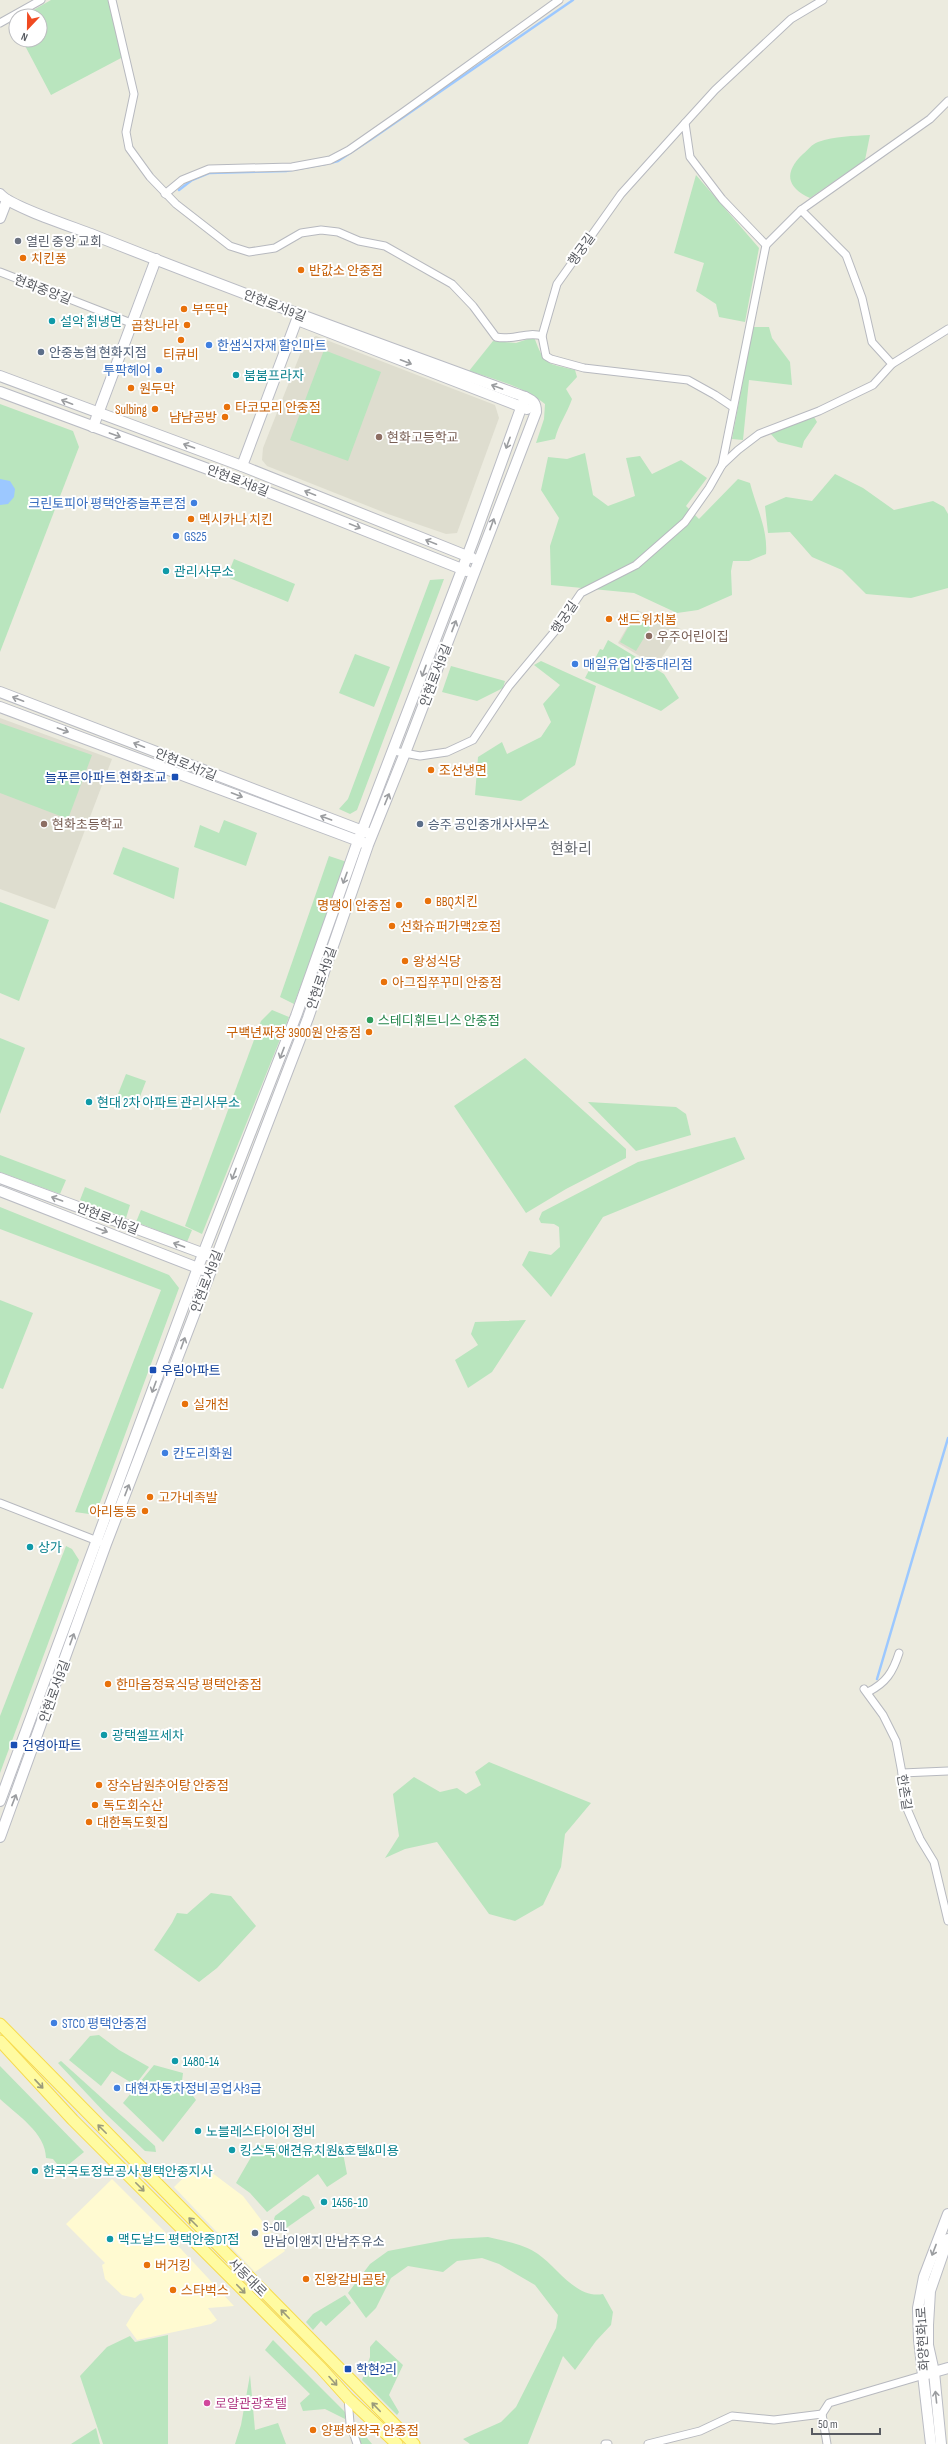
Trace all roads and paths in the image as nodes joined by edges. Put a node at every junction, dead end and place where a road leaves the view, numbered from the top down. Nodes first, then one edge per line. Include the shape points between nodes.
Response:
1 (41, 0) edge
2 (112, 0) edge
3 (559, 0) edge
4 (822, 0) edge
5 (0, 24) edge
6 (948, 101) edge
7 (685, 123) junction
8 (165, 194) junction
9 (2, 200) edge
10 (801, 210) junction
11 (0, 218) edge
12 (766, 245) junction
13 (155, 262) junction
14 (0, 272) edge
15 (298, 317) junction
16 (131, 323) junction
17 (948, 329) edge
18 (542, 336) junction
19 (892, 364) junction
20 (0, 376) edge
21 (0, 392) edge
22 (523, 402) junction
23 (733, 407) junction
24 (97, 414) junction
25 (93, 427) junction
26 (722, 465) junction
27 (242, 466) junction
28 (467, 556) junction
29 (479, 560) junction
30 (462, 569) junction
31 (474, 573) junction
32 (0, 692) edge
33 (0, 707) edge
34 (394, 751) junction
35 (405, 753) junction
36 (367, 833) junction
37 (363, 843) junction
38 (0, 1178) edge
39 (0, 1191) edge
40 (203, 1254) junction
41 (215, 1258) junction
42 (199, 1268) junction
43 (209, 1272) junction
44 (0, 1504) edge
45 (101, 1542) junction
46 (899, 1653) dead end
47 (948, 1771) edge
48 (902, 1773) junction
49 (0, 1801) edge
50 (0, 1837) edge
51 (948, 1921) edge
52 (0, 2024) edge
53 (0, 2042) edge
54 (0, 2049) edge
55 (13, 2055) junction
56 (948, 2214) edge
57 (948, 2239) edge
58 (948, 2368) edge
59 (948, 2374) edge
60 (934, 2375) junction
61 (924, 2378) junction
62 (348, 2398) junction
63 (822, 2414) junction
64 (357, 2444) edge
65 (397, 2444) edge
66 (414, 2444) edge
67 (605, 2444) edge
68 (608, 2444) edge
69 (648, 2444) edge
70 (827, 2444) edge
71 (931, 2444) edge
72 (941, 2444) edge

1 - 5 street
2 - 8 street via 134,94 126,132 129,148
3 - 8 street via 396,118 330,160 285,167 209,169 182,180
4 - 7 street, 행궁길 via 791,20 715,90
6 - 10 street via 930,119
7 - 12 street via 690,157 722,199
7 - 18 street, 행궁길 via 621,194 557,284
8 - 18 street via 224,242 249,252 275,248 301,233 322,230 385,246 452,284 473,306 496,337 513,338 533,333
9 - 11 street
9 - 13 street, 안현로서9길
10 - 12 street
10 - 19 street via 846,255 862,298 872,342
12 - 23 street, 행궁길
13 - 15 street, 안현로서9길
13 - 16 street
14 - 16 street, 현화중앙길
15 - 22 street, 안현로서9길
15 - 27 street, 안현로서8길
16 - 24 street
17 - 19 street, 행궁길
18 - 23 street, 행궁길 via 546,356 551,359 584,368 688,380
19 - 26 street, 행궁길 via 873,385 818,412 759,434
24 -> 20 street, 안현로서8길
21 - 25 street, 안현로서8길
22 -> 28 street
29 -> 22 street, 안현로서9길 via 536,412
23 - 26 street, 행궁길
24 - 25 street
27 -> 24 street, 안현로서8길
25 -> 30 street, 안현로서8길 via 235,479
26 - 35 street, 행궁길 via 685,522 636,565 581,593 555,631 509,686 473,740 447,752 420,756
28 -> 27 street, 안현로서8길
28 - 29 street, 안현로서8길
28 - 30 street
29 - 31 street, 안현로서9길
30 - 31 street, 안현로서8길
30 -> 34 street
35 -> 31 street, 안현로서9길
36 -> 32 street, 안현로서7길
33 -> 37 street, 안현로서7길
34 - 35 street, 행궁길
34 - 36 street
36 -> 35 street, 안현로서9길
36 - 37 street, 안현로서9길
37 -> 40 street
37 - 41 street, 안현로서9길 via 308,1018
40 -> 38 street, 안현로서6길
39 -> 42 street, 안현로서6길
40 - 41 street, 안현로서6길
40 - 42 street
41 - 43 street, 안현로서9길
42 - 43 street, 안현로서6길
42 -> 45 street
45 -> 43 street, 안현로서9길
44 - 45 street
45 - 49 street
50 -> 45 street, 안현로서9길
46 - 48 street, 한촌길 via 895,1667 887,1680 866,1691 896,1741
47 - 48 street
48 - 51 street, 한촌길 via 905,1804 934,1862
66 -> 52 main road, 서동대로
53 - 55 main road, 서동대로
54 - 55 main road
55 -> 62 main road, 서동대로 via 73,2120
56 -> 61 street, 화양현화1로 via 924,2277 918,2308
57 - 60 street, 화양현화1로 via 930,2291 928,2345
58 - 60 street
59 - 60 street
60 - 61 street
72 -> 60 street, 화양현화1로
61 - 63 street via 829,2403
61 - 71 street, 화양현화1로
62 - 64 street via 350,2423
62 - 65 main road, 서동대로
63 - 69 street via 774,2420 732,2416 700,2431
63 - 70 street
67 - 68 street

